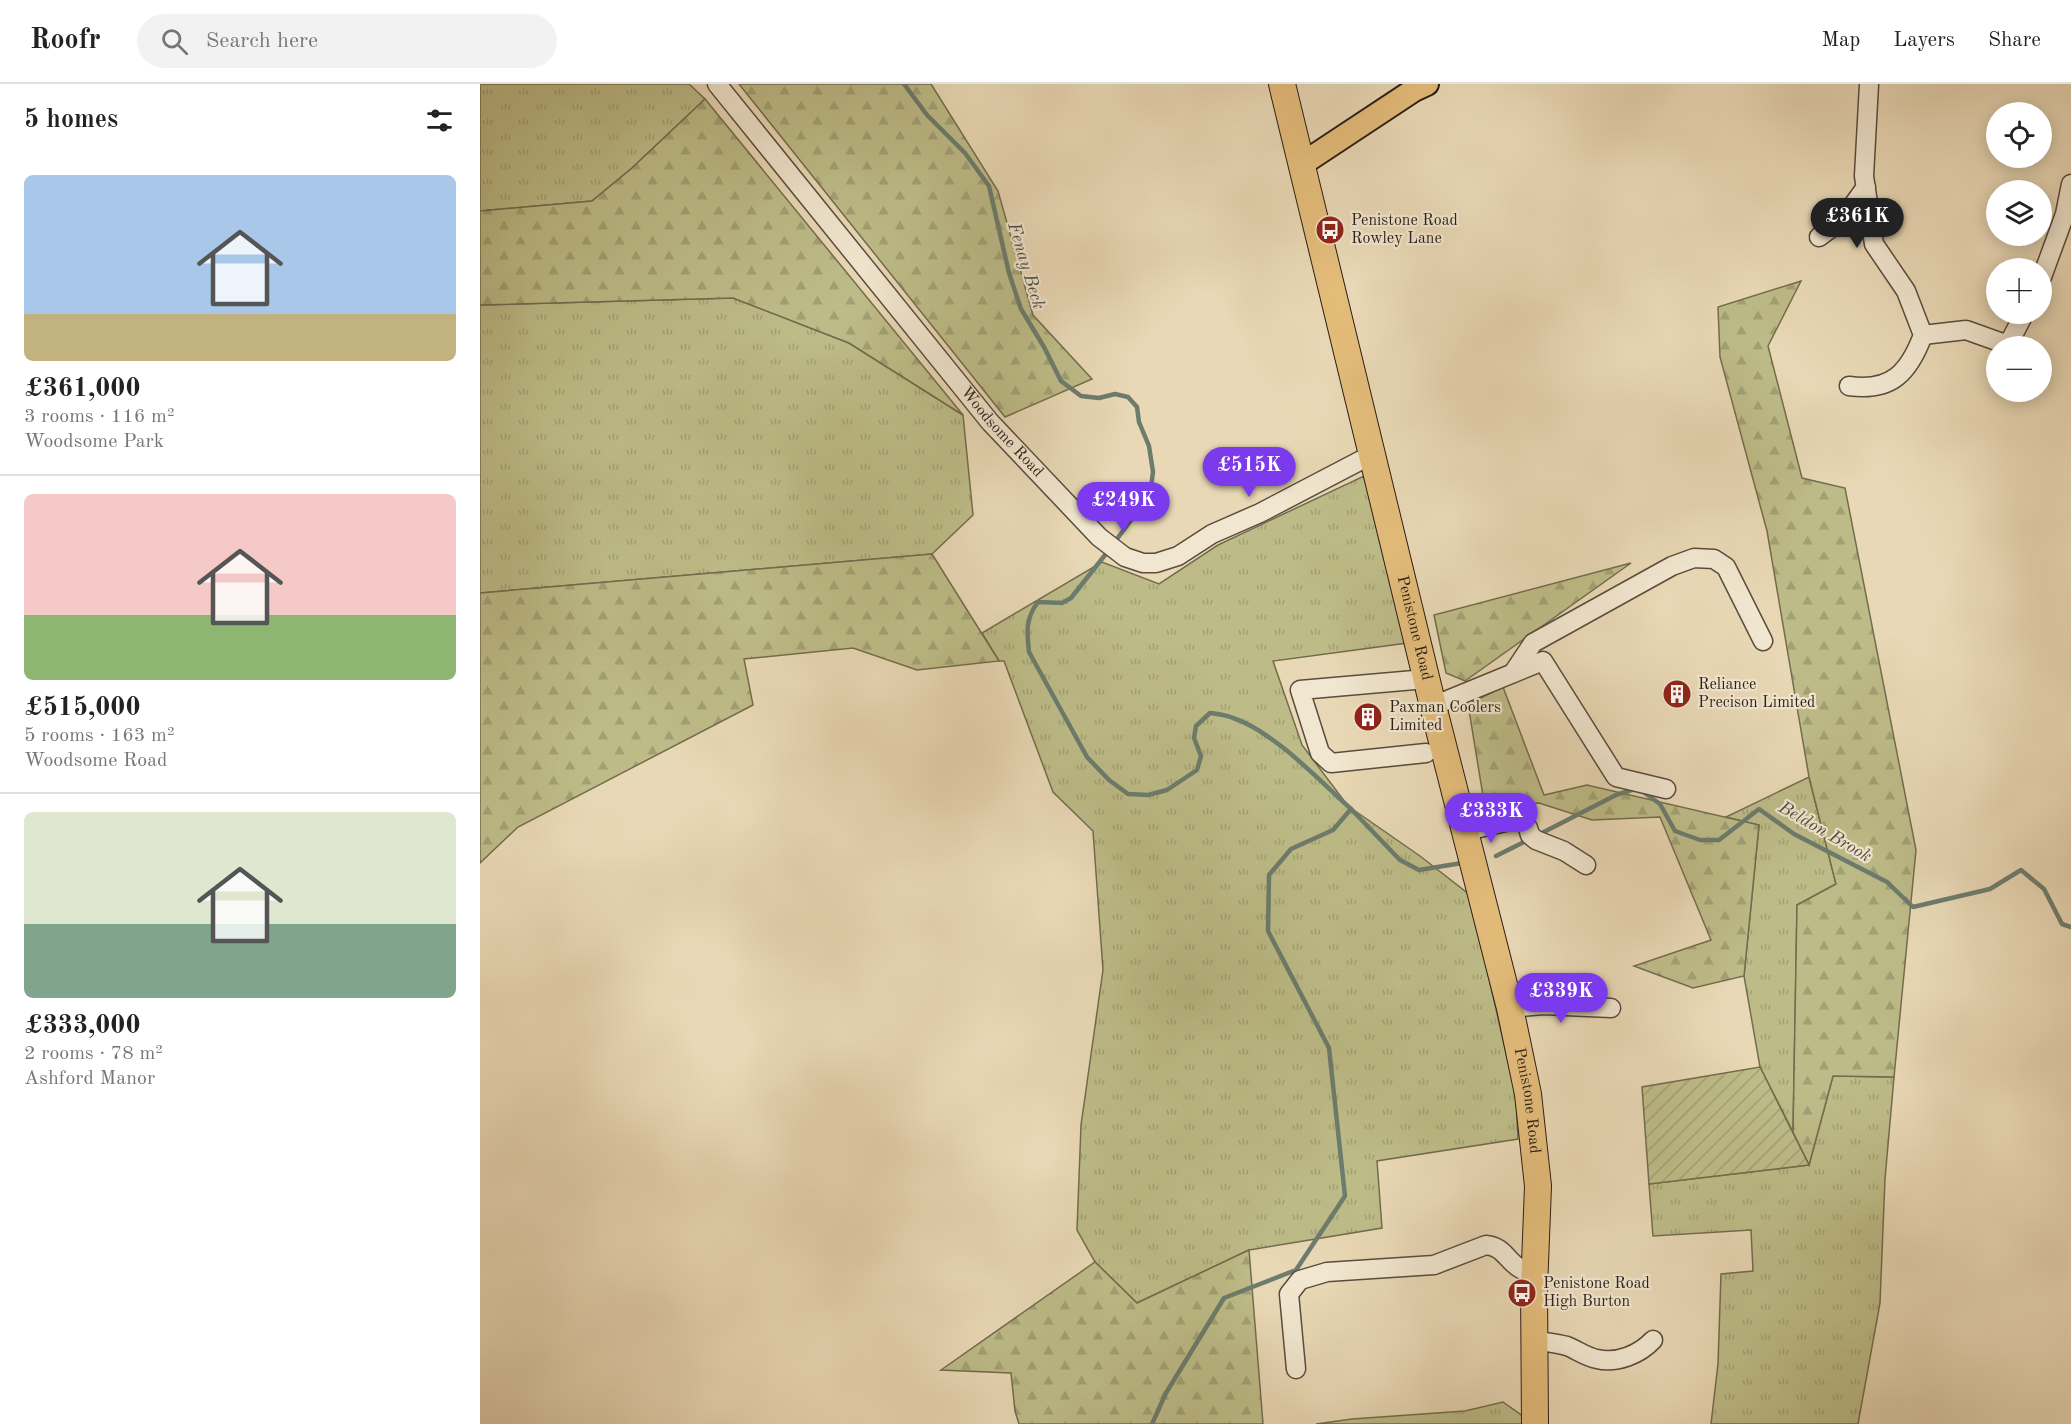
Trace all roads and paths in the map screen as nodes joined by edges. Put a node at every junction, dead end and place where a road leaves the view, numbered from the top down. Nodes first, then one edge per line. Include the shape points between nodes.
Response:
1 (717, 84) edge
2 (1282, 84) edge
3 (1427, 84) edge
4 (1869, 84) edge
5 (1302, 164) junction
6 (2071, 184) edge
7 (1866, 187) junction
8 (1819, 237) dead end
9 (2049, 258) edge
10 (2019, 324) edge
11 (1923, 335) junction
12 (1850, 386) dead end
13 (1371, 455) junction
14 (1763, 641) dead end
15 (1513, 673) junction
16 (1426, 679) junction
17 (1433, 706) junction
18 (1426, 753) dead end
19 (1666, 789) dead end
20 (1466, 831) junction
21 (1586, 865) dead end
22 (1510, 1008) junction
23 (1611, 1008) dead end
24 (1535, 1273) junction
25 (1534, 1340) junction
26 (1653, 1340) dead end
27 (1296, 1369) dead end
28 (1535, 1424) edge

1 - 13 street, Woodsome Road via 990,422 1099,537 1125,557 1156,564 1178,556 1212,534
2 - 5 highway, Penistone Road
3 - 5 main road
4 - 7 street
5 - 13 highway, Penistone Road
6 - 9 street
7 - 8 street via 1843,219
7 - 11 street via 1874,244 1906,291
10 - 11 street via 2008,345 1966,330
11 - 12 street via 1915,356 1902,373 1882,385
13 - 16 highway, Penistone Road
14 - 15 street via 1726,567 1714,559 1694,558 1672,566 1533,643
15 - 17 street
15 - 19 street via 1543,661 1616,777
16 - 17 highway, Penistone Road
16 - 18 street via 1300,690 1320,753 1331,763
17 - 20 highway, Penistone Road
20 - 21 street via 1510,821 1524,822 1533,837
20 - 22 highway, Penistone Road
22 - 23 street
22 - 24 highway, Penistone Road via 1528,1094 1536,1174
24 - 25 highway, Penistone Road
24 - 27 street via 1521,1269 1502,1251 1486,1245 1434,1264 1327,1272 1300,1280 1289,1293
25 - 26 street via 1570,1347 1598,1360 1629,1356
25 - 28 highway, Penistone Road

